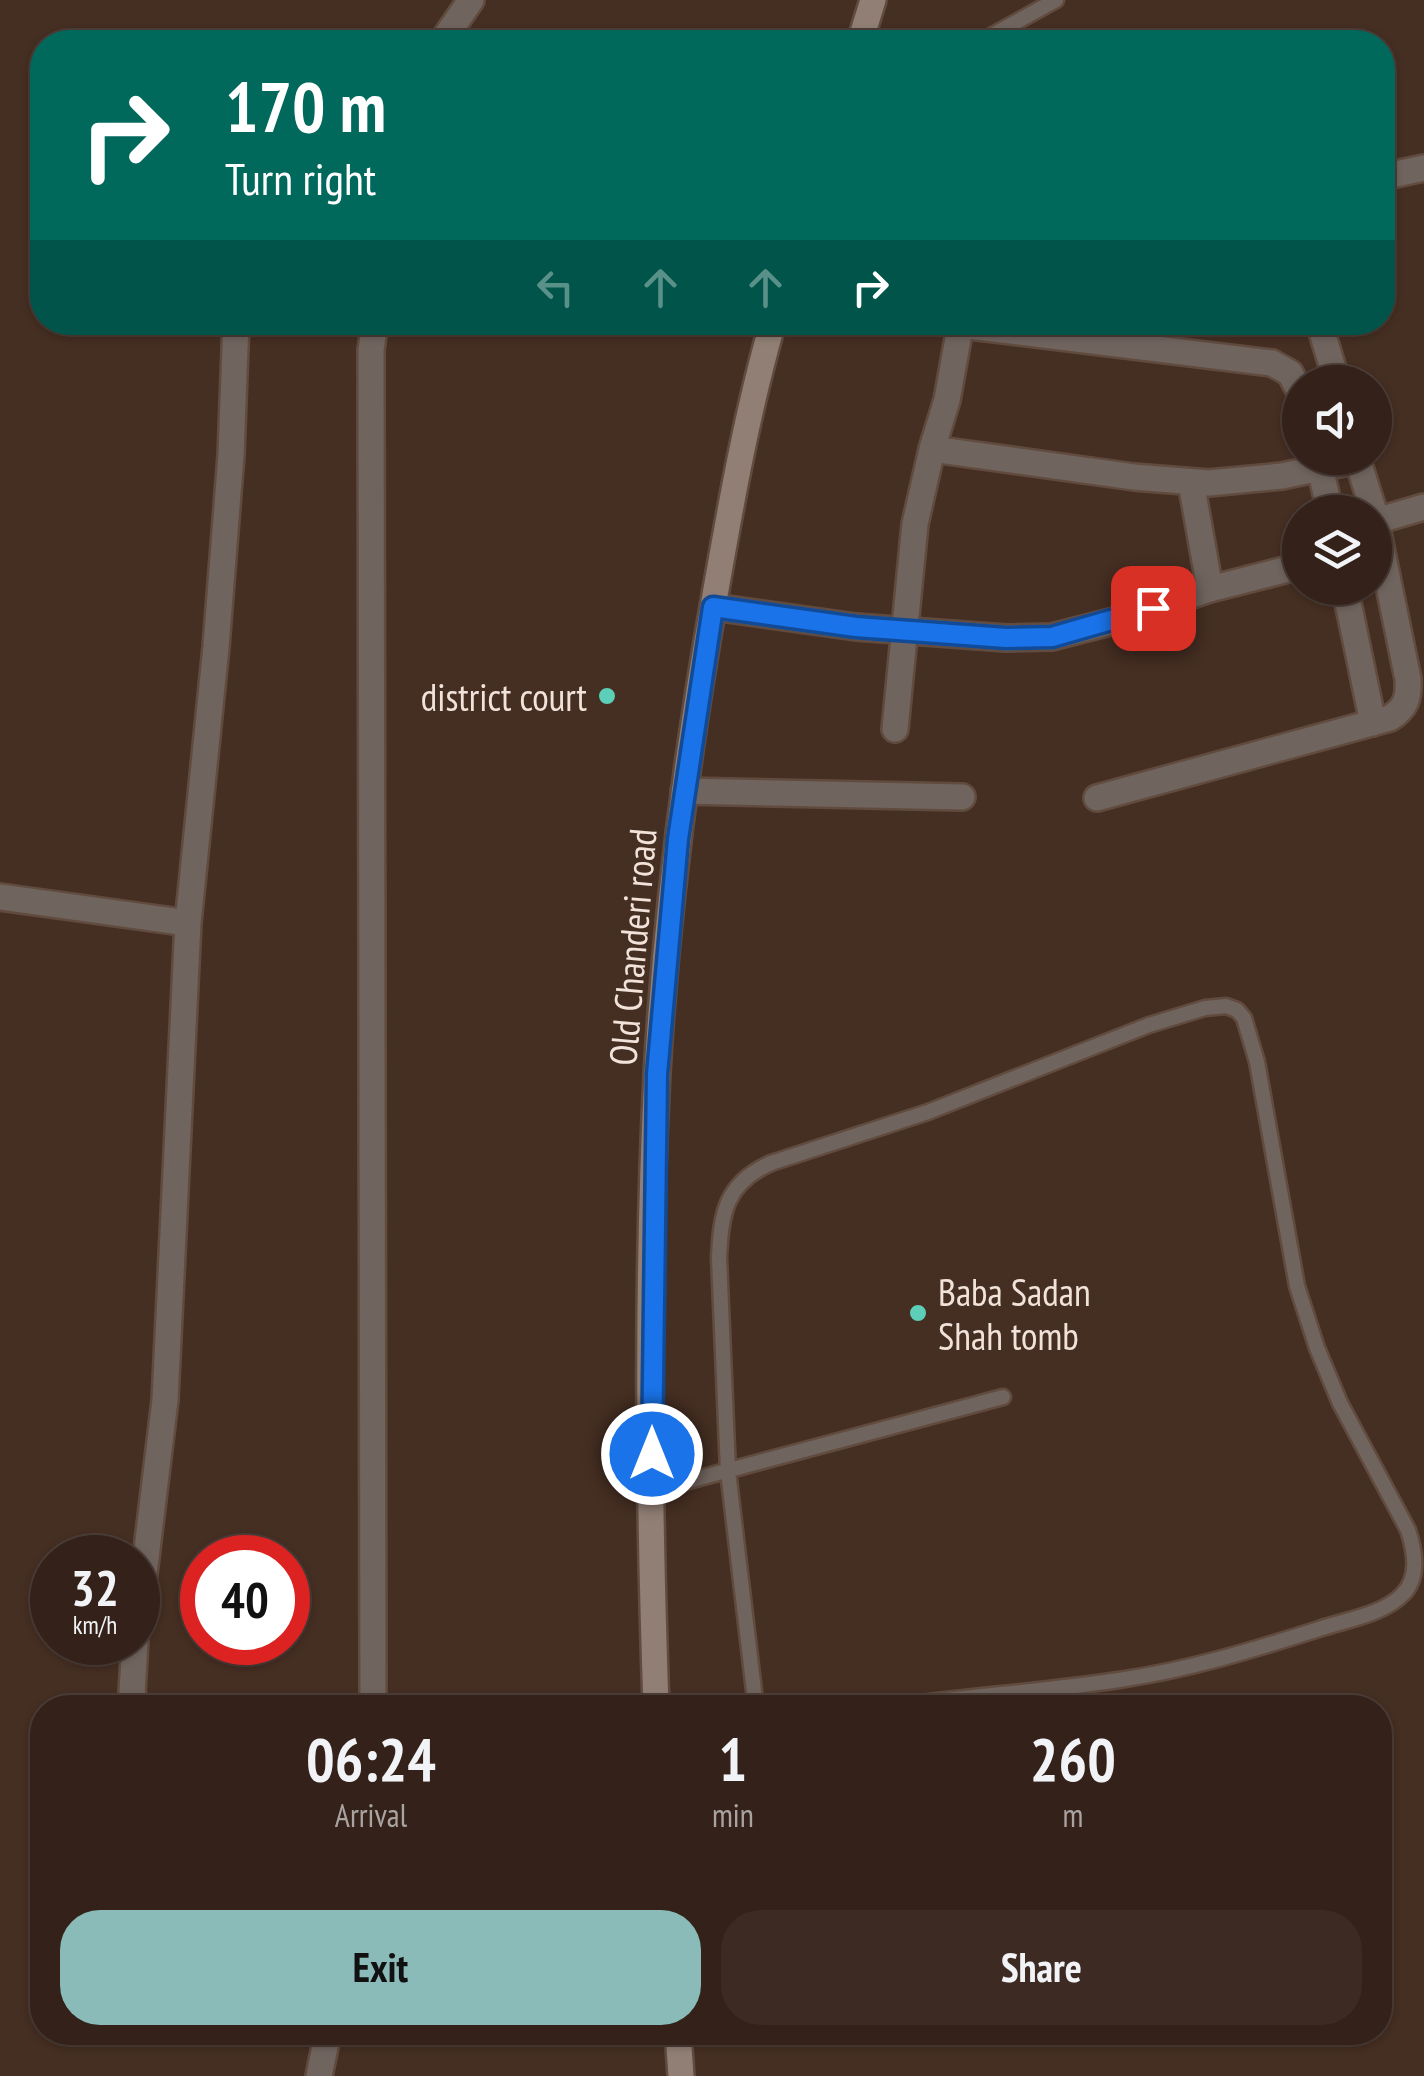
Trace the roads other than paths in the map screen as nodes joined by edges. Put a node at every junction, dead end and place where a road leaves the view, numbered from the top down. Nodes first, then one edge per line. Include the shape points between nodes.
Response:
1 (471, 0) edge
2 (873, 0) edge
3 (1056, 0) edge
4 (450, 30) edge
5 (864, 30) edge
6 (1002, 30) edge
7 (1424, 168) edge
8 (1395, 175) edge
9 (236, 335) edge
10 (373, 335) edge
11 (769, 335) edge
12 (959, 335) edge
13 (1051, 335) edge
14 (1323, 335) edge
15 (1332, 365) edge
16 (1282, 368) edge
17 (932, 449) junction
18 (1282, 471) edge
19 (1191, 482) junction
20 (1424, 507) edge
21 (1392, 514) edge
22 (1282, 571) edge
23 (1210, 589) junction
24 (1348, 605) edge
25 (1392, 605) edge
26 (713, 607) junction
27 (904, 630) junction
28 (1372, 723) junction
29 (895, 730) dead end
30 (684, 791) junction
31 (962, 797) dead end
32 (1097, 798) dead end
33 (0, 896) edge
34 (188, 923) junction
35 (1003, 1397) dead end
36 (728, 1471) junction
37 (652, 1492) junction
38 (149, 1535) edge
39 (134, 1665) edge
40 (133, 1695) edge
41 (373, 1695) edge
42 (656, 1695) edge
43 (754, 1695) edge
44 (974, 1695) edge
45 (325, 2045) edge
46 (679, 2045) edge
47 (319, 2076) edge
48 (681, 2076) edge

1 - 4 street
2 - 5 street
3 - 6 lane
7 - 8 street
9 - 34 street via 219,609
10 - 41 street
11 - 26 street, Old Chanderi road
12 - 17 street
13 - 16 street
14 - 15 street
17 - 19 street
17 - 27 street via 914,524
18 - 19 street
19 - 23 street
20 - 21 street
22 - 23 street
23 - 27 street via 1052,637
24 - 28 street
25 - 28 street via 1408,691 1402,711
26 - 27 street
26 - 30 street, Old Chanderi road
27 - 29 street
28 - 32 street
30 - 31 street
30 - 37 street, Old Chanderi road via 657,1074
33 - 34 street
34 - 38 street via 165,1400
35 - 36 lane
36 - 37 lane
36 - 43 lane
36 - 44 lane via 720,1227 726,1204 751,1172 928,1112 1149,1025 1216,1006 1237,1010 1258,1062 1297,1286 1340,1403 1408,1530 1415,1567 1405,1592 1380,1609 1224,1660 1121,1680
37 - 42 street, Old Chanderi road
39 - 40 street
45 - 47 street
46 - 48 street

